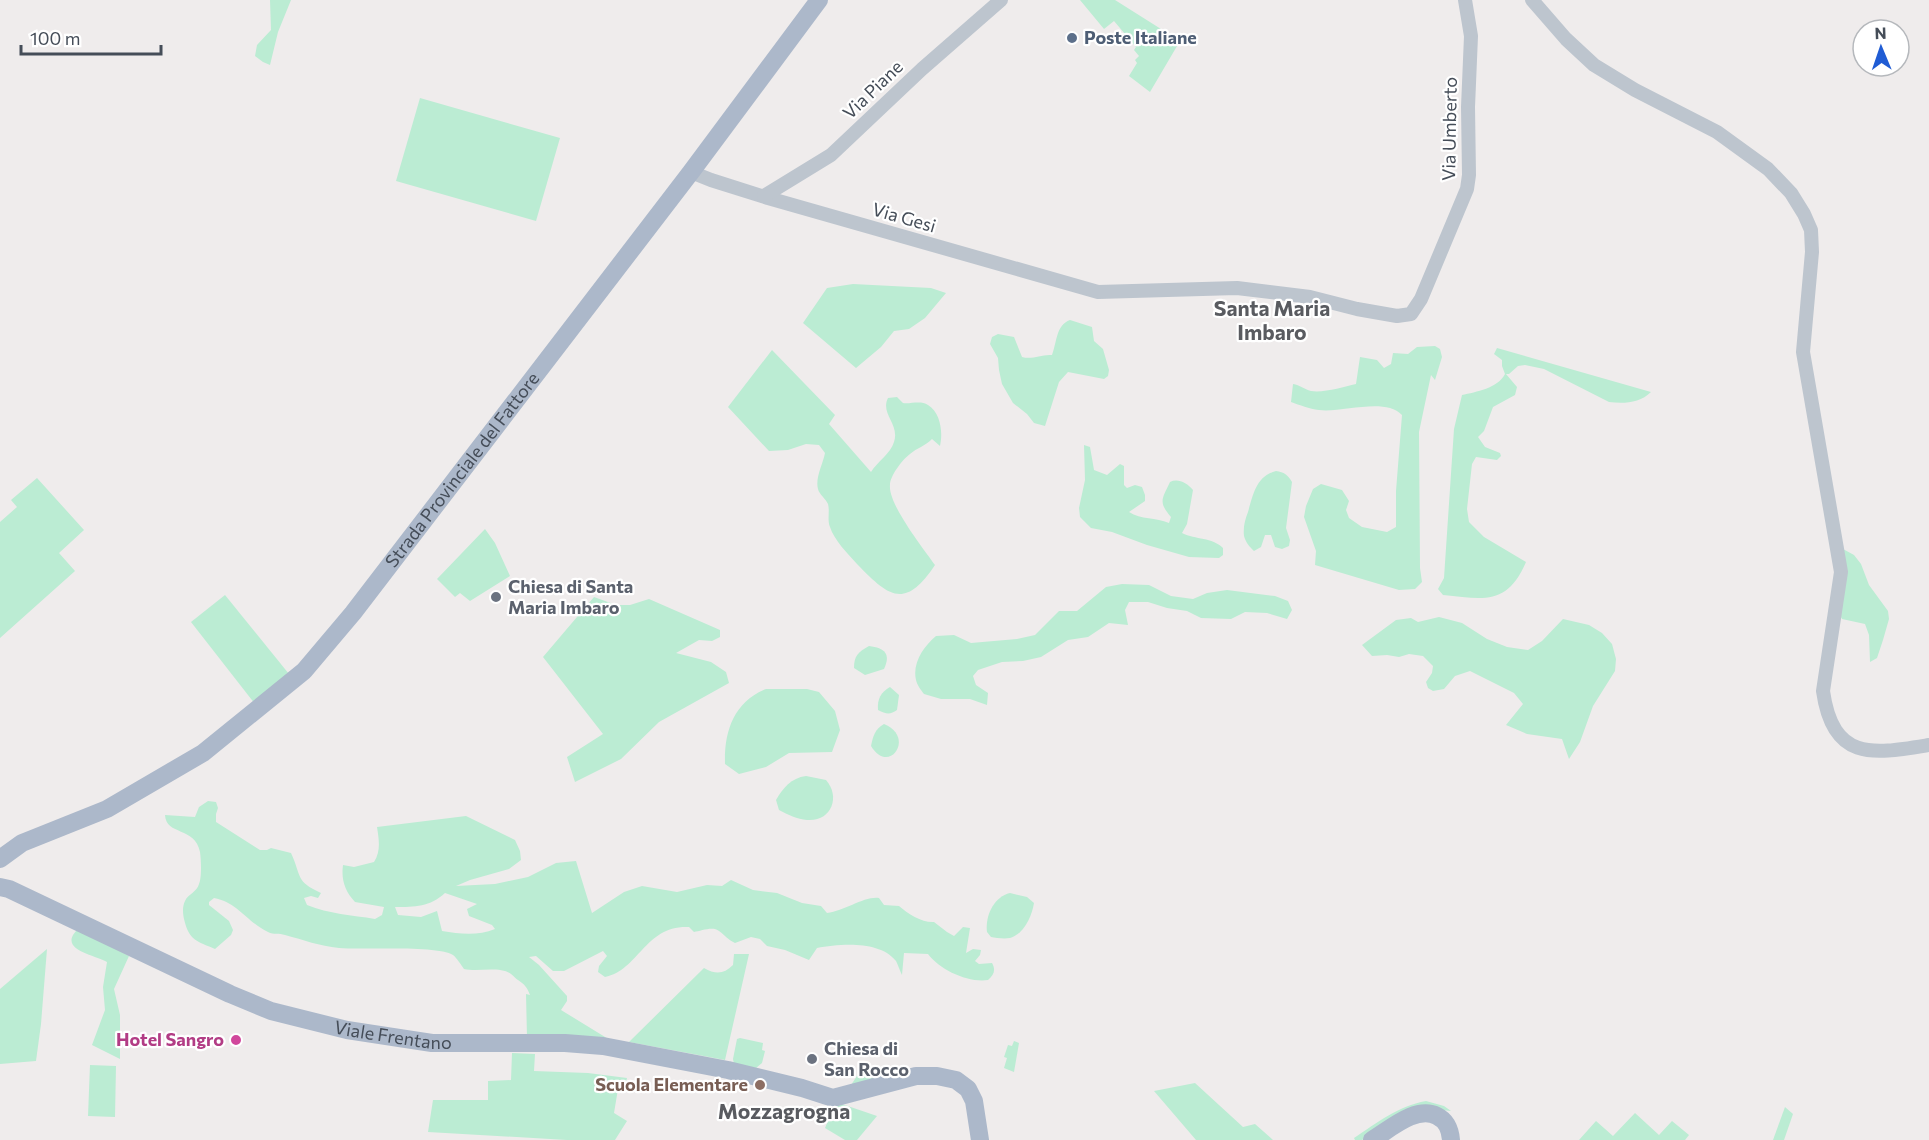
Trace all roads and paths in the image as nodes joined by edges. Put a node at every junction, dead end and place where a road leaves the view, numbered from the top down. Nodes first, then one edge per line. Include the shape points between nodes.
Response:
1 (819, 0) edge
2 (1001, 0) edge
3 (1465, 0) edge
4 (1532, 0) edge
5 (691, 172) junction
6 (764, 196) junction
7 (1406, 315) joint
8 (1929, 745) edge
9 (22, 843) junction
10 (0, 845) edge
11 (0, 859) edge
12 (0, 870) edge
13 (5, 888) edge
14 (1450, 1134) edge
15 (980, 1140) edge
16 (1372, 1140) edge

1 - 5 main road, Strada Provinciale del Fattore
2 - 6 street, Via Piane via 831,155
3 - 7 street, Via Umberto via 1471,36 1467,189 1421,299 1415,310
4 - 8 street via 1594,65 1717,132 1768,169 1804,214 1811,231 1812,252 1803,352 1841,572 1823,692 1826,710 1839,734 1861,749 1888,752
5 - 6 street, Via Gesi
5 - 9 main road, Strada Provinciale del Fattore via 353,613 304,671 203,753 107,809
6 - 7 street, Via Gesi via 1094,291 1237,288 1310,297 1389,316
9 - 10 main road, Strada Provinciale del Fattore
9 - 11 main road, Strada Provinciale del Fattore
12 - 13 main road, Viale Frentano
13 - 15 main road, Viale Frentano via 230,994 271,1011 336,1028 432,1043 603,1046 728,1070 833,1098 916,1076 937,1076 956,1080 968,1089 974,1101
14 - 16 main road via 1443,1120 1420,1113

